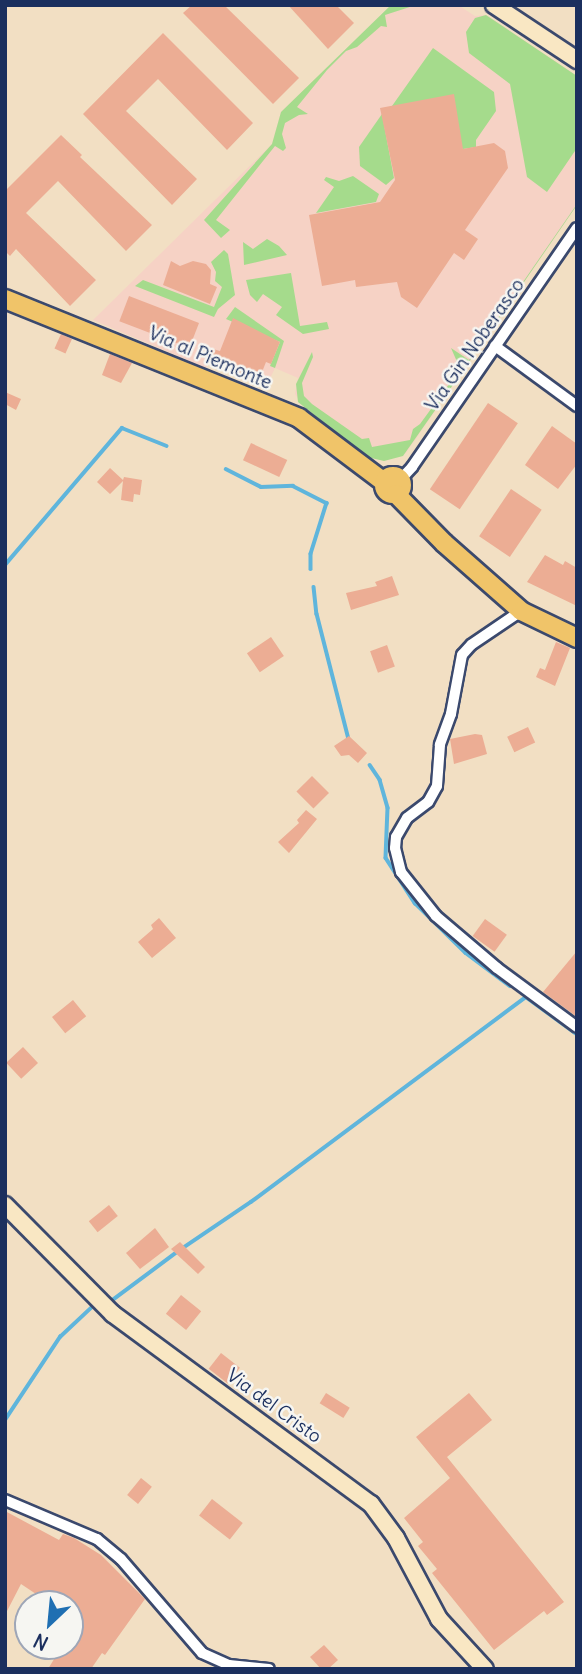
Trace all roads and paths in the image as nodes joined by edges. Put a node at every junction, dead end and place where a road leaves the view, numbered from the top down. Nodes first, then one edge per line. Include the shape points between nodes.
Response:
1 (494, 5) edge
2 (577, 60) edge
3 (577, 228) edge
4 (5, 299) edge
5 (495, 346) junction
6 (577, 406) edge
7 (393, 485) junction
8 (521, 611) junction
9 (577, 638) edge
10 (577, 1027) edge
11 (5, 1205) edge
12 (5, 1500) edge
13 (269, 1669) edge
14 (485, 1669) edge

1 - 2 street
3 - 5 street, Via Gin Noberasco
4 - 7 main road, Via al Piemonte via 299,418
5 - 6 street
5 - 7 street, Via Gin Noberasco via 412,467
7 - 8 main road, Via al Piemonte via 444,543
8 - 9 main road, Via al Piemonte
8 - 10 street via 462,655 440,745 437,786 428,802 407,818 395,848 401,872 436,916 496,968
11 - 14 street, Via del Cristo via 113,1314 371,1504 396,1538 439,1619
12 - 13 street via 97,1539 129,1567 202,1653 229,1665

